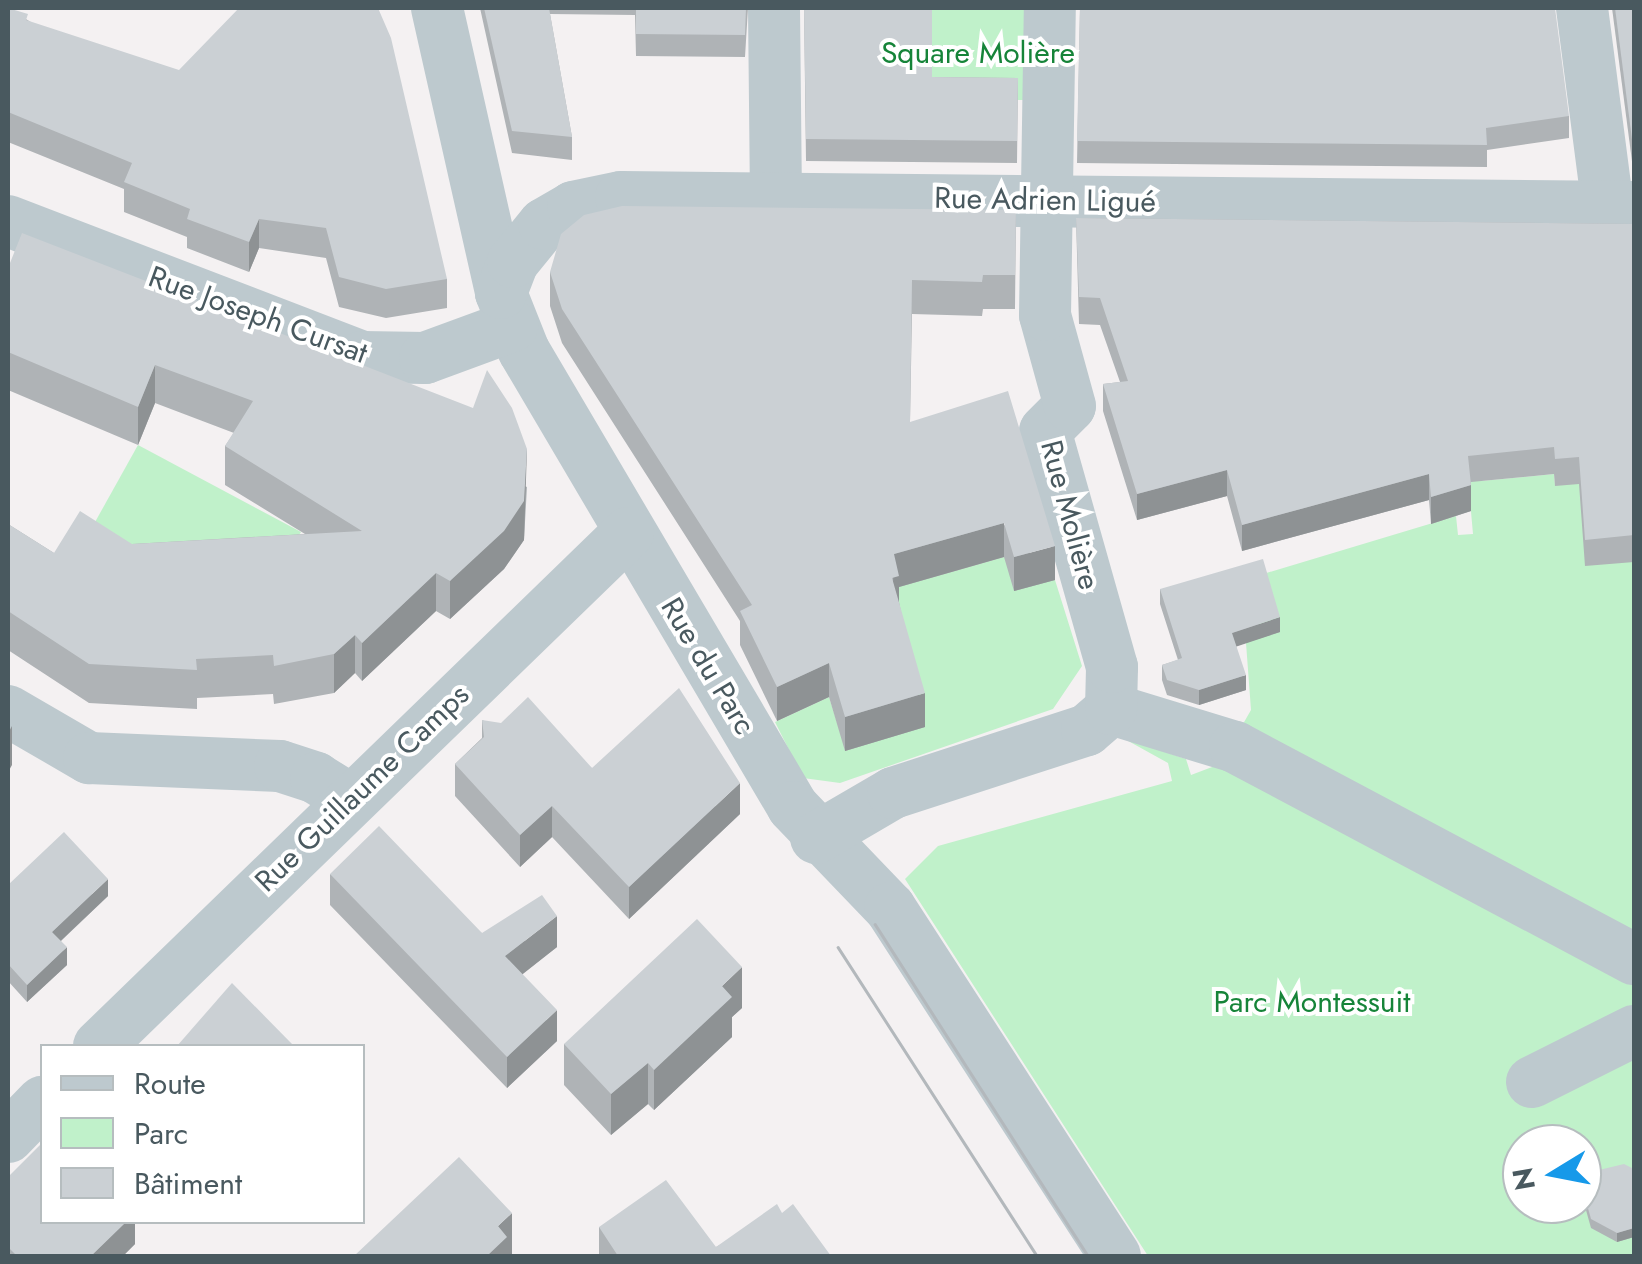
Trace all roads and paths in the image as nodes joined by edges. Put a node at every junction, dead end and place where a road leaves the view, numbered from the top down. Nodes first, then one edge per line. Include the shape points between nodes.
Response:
1 (437, 8) edge
2 (774, 8) edge
3 (1050, 8) edge
4 (1582, 8) edge
5 (776, 197) junction
6 (1048, 200) junction
7 (1621, 207) edge
8 (8, 220) edge
9 (507, 309) junction
10 (628, 533) junction
11 (1111, 709) junction
12 (8, 711) edge
13 (349, 799) junction
14 (832, 854) junction
15 (1634, 960) edge
16 (1634, 1031) edge
17 (101, 1044) edge
18 (1532, 1082) dead end
19 (40, 1104) edge
20 (8, 1137) edge
21 (1115, 1256) edge

1 - 9 street, Rue du Parc
2 - 5 street
3 - 6 street, Rue Molière
4 - 7 street
5 - 6 street, Rue Adrien Ligué
5 - 9 street, Rue Adrien Ligué via 622,197 572,207 522,248
6 - 7 street, Rue Adrien Ligué
6 - 11 street, Rue Molière via 1045,315 1070,406 1048,423 1046,441 1112,667
8 - 9 street, Rue Joseph Cursat via 362,357 424,358
9 - 10 street, Rue du Parc
10 - 13 street, Rue Guillaume Camps
10 - 14 street, Rue du Parc
11 - 14 street via 1074,735 882,798
11 - 15 street via 1236,747
12 - 13 street via 89,758 280,766
13 - 17 street, Rue Guillaume Camps
14 - 21 street, Rue du Parc via 890,908
16 - 18 street
19 - 20 street

